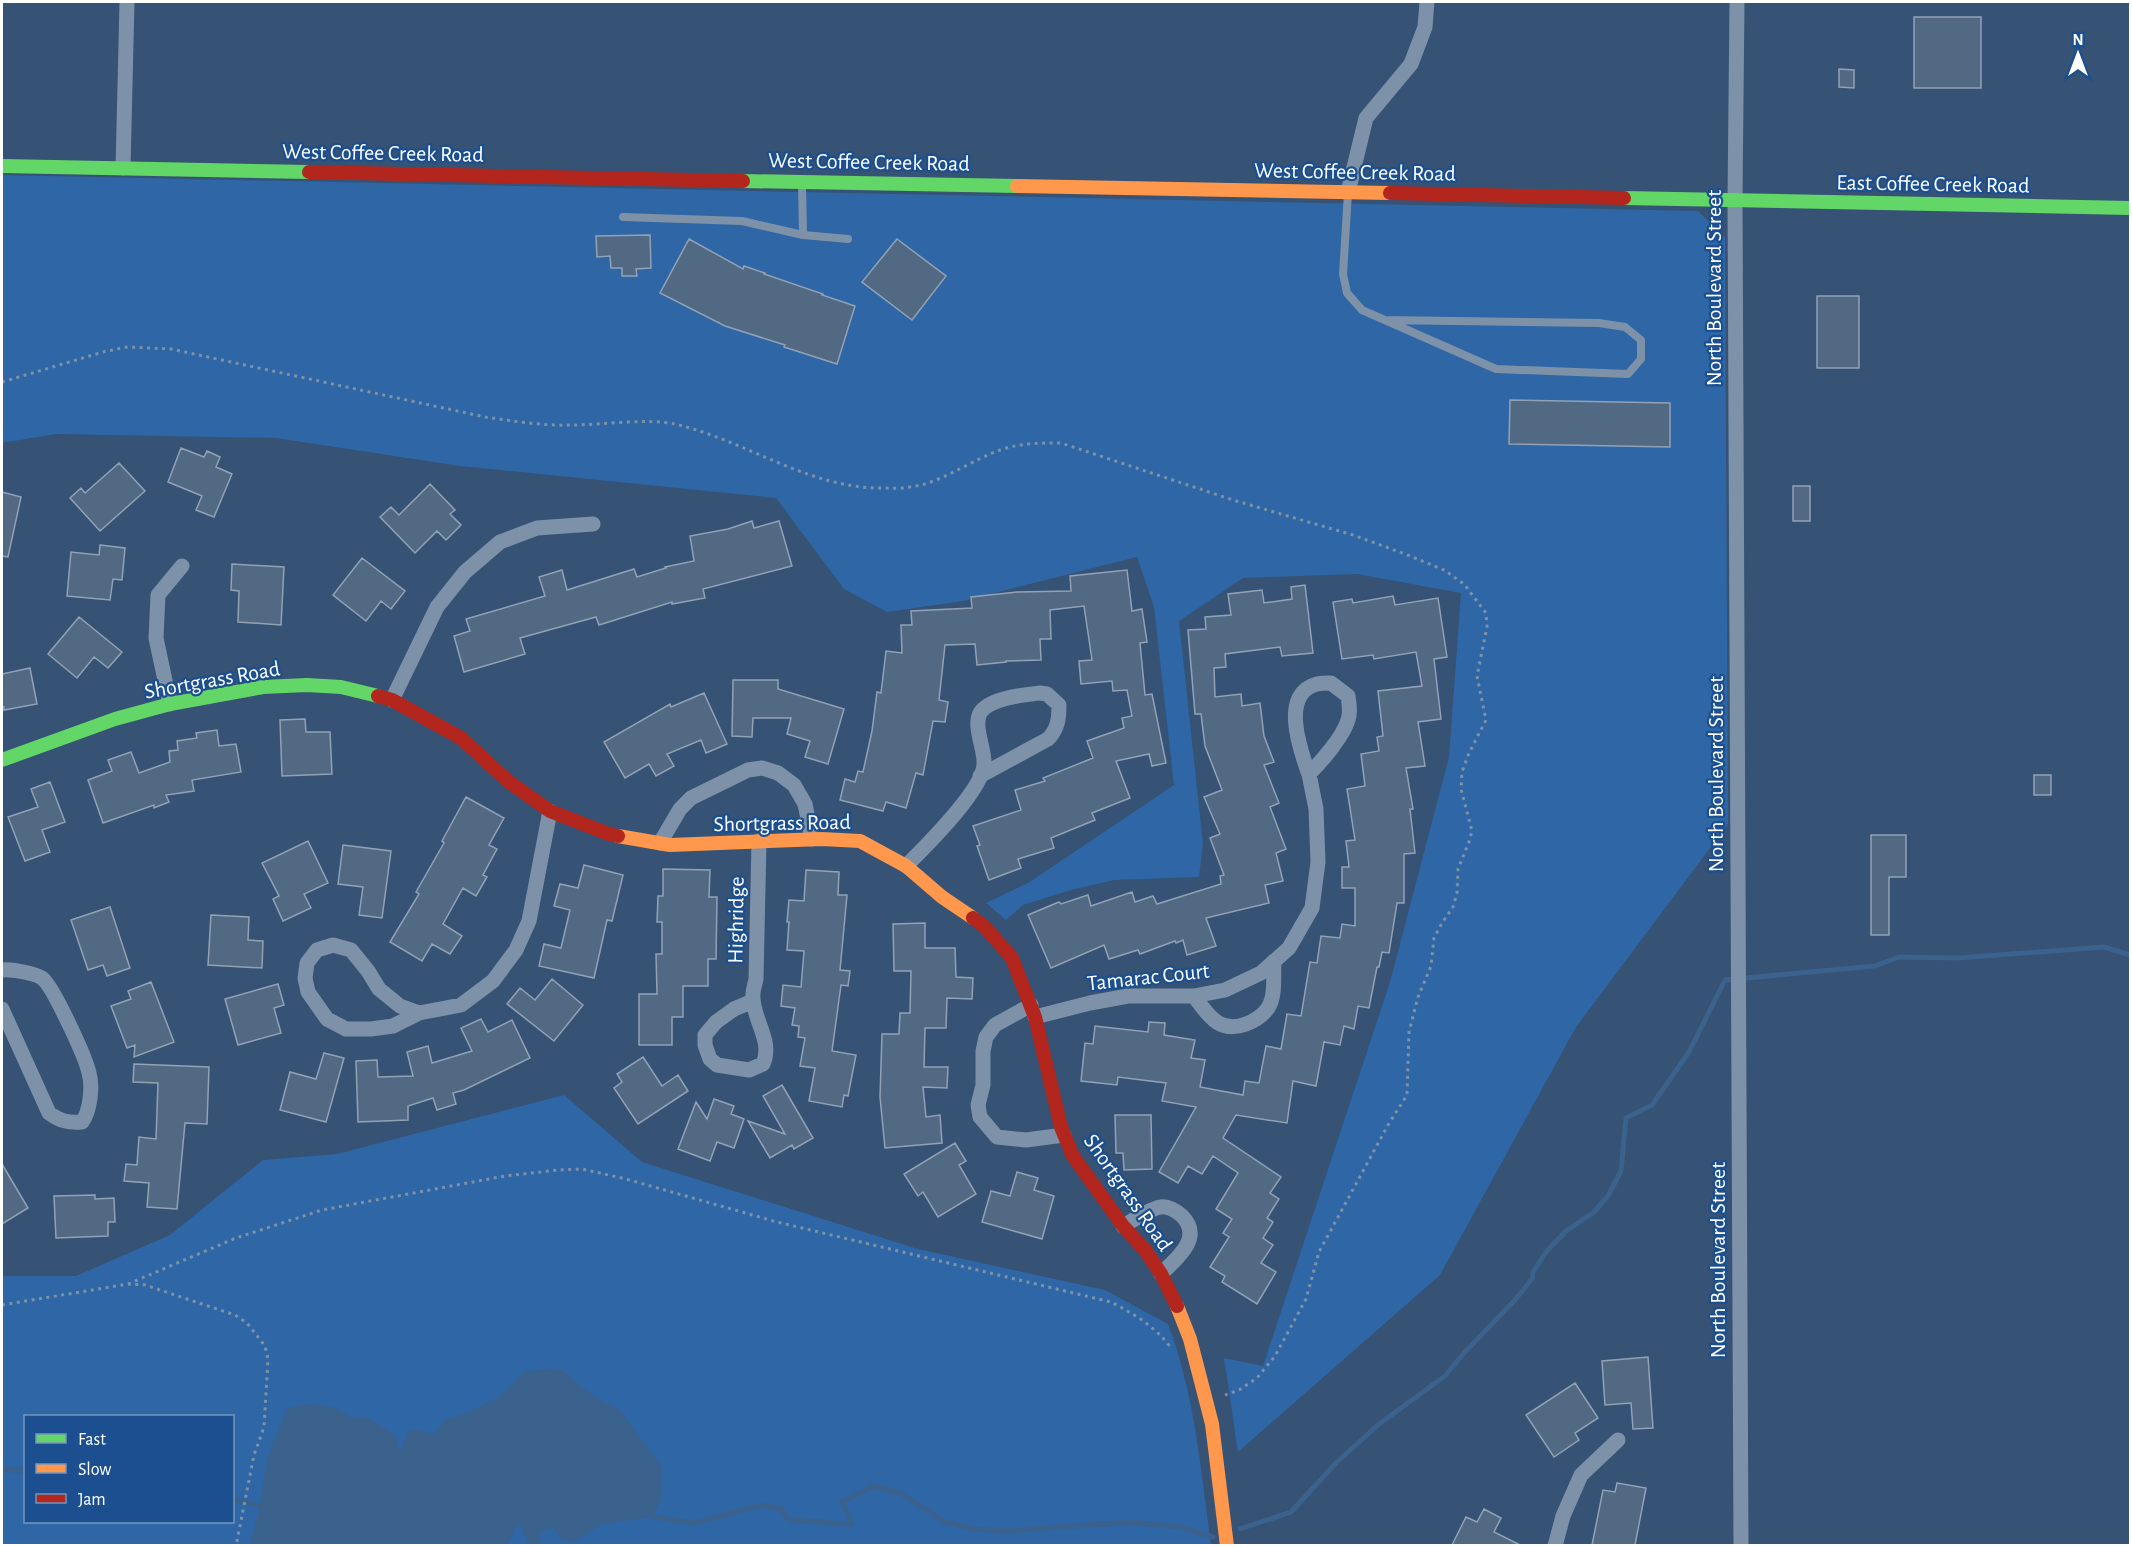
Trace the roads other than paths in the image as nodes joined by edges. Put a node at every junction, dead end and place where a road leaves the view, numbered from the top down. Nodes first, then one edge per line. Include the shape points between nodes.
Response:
1 (127, 2) edge
2 (1427, 2) edge
3 (1737, 2) edge
4 (2, 166) edge
5 (123, 168) junction
6 (802, 181) junction
7 (1348, 192) junction
8 (1735, 199) junction
9 (2130, 208) edge
10 (623, 217) dead end
11 (803, 235) junction
12 (848, 239) dead end
13 (1385, 320) junction
14 (593, 524) dead end
15 (182, 566) dead end
16 (392, 700) junction
17 (170, 704) junction
18 (2, 760) edge
19 (1309, 774) junction
20 (980, 776) junction
21 (550, 811) junction
22 (812, 839) junction
23 (759, 841) junction
24 (660, 843) junction
25 (906, 866) junction
26 (1274, 961) junction
27 (2, 970) edge
28 (1194, 996) junction
29 (753, 1001) junction
30 (2, 1009) edge
31 (1033, 1011) junction
32 (419, 1013) junction
33 (1064, 1135) junction
34 (1123, 1226) junction
35 (1161, 1274) junction
36 (1618, 1440) dead end
37 (1227, 1545) edge
38 (1555, 1545) edge
39 (1741, 1545) edge

1 - 5 street
2 - 7 street via 1425,27 1411,64 1366,118
3 - 8 street, North Boulevard Street
4 - 5 street, West Coffee Creek Road
5 - 6 street, West Coffee Creek Road
6 - 7 street, West Coffee Creek Road
6 - 11 lane
7 - 8 street, West Coffee Creek Road
7 - 13 lane via 1343,274 1347,293 1362,310
8 - 9 street, East Coffee Creek Road
8 - 39 street, North Boulevard Street
10 - 11 lane via 742,221
11 - 12 lane
13 - 13 lane via 1496,369 1628,374 1641,358 1641,339 1625,327 1599,323
14 - 16 street via 537,528 500,542 465,572 437,607
15 - 17 street via 158,595 156,638
16 - 17 street, Shortgrass Road via 341,687 307,685 262,687
16 - 21 street, Shortgrass Road via 461,738 509,782
17 - 18 street, Shortgrass Road via 115,719
19 - 19 street, Tamarac Court via 1294,714 1305,692 1315,684 1331,683 1347,696 1348,721
19 - 26 street, Tamarac Court via 1316,809 1318,862 1312,908 1289,948
20 - 20 street via 984,766 980,714 990,703 1047,693 1059,705 1054,733
20 - 25 street via 970,797
21 - 24 street, Shortgrass Road via 609,834
21 - 32 street via 529,921 516,950 493,981 461,1005
22 - 23 street, Shortgrass Road
22 - 24 street via 805,804 794,785 778,773 762,768 748,770 692,798 680,809
22 - 25 street, Shortgrass Road via 860,841
23 - 24 street, Shortgrass Road
23 - 29 street, Highridge
25 - 31 street, Shortgrass Road via 985,927 1012,958
26 - 28 street, Tamarac Court via 1261,973 1225,990
26 - 28 street via 1269,1006 1254,1022 1235,1028 1225,1026 1210,1018
27 - 30 street via 42,978 55,995 90,1074 87,1116 82,1122 59,1120 49,1113
28 - 31 street, Tamarac Court via 1128,996
29 - 29 street, Highridge via 734,1009 705,1035 710,1059 717,1065 749,1070 763,1064 766,1046
31 - 33 street, Shortgrass Road
31 - 33 street, Tamarac Court via 995,1025 986,1037 980,1118 996,1137 1026,1140
32 - 32 street via 393,1026 346,1029 327,1019 308,992 307,963 317,950 333,945 351,950 379,989 399,1006
33 - 34 street, Shortgrass Road via 1073,1156
34 - 35 street, Shortgrass Road
34 - 35 street via 1160,1207 1184,1217 1191,1234 1189,1243
35 - 37 street, Shortgrass Road via 1190,1339 1202,1382 1212,1424
36 - 38 street via 1581,1475

